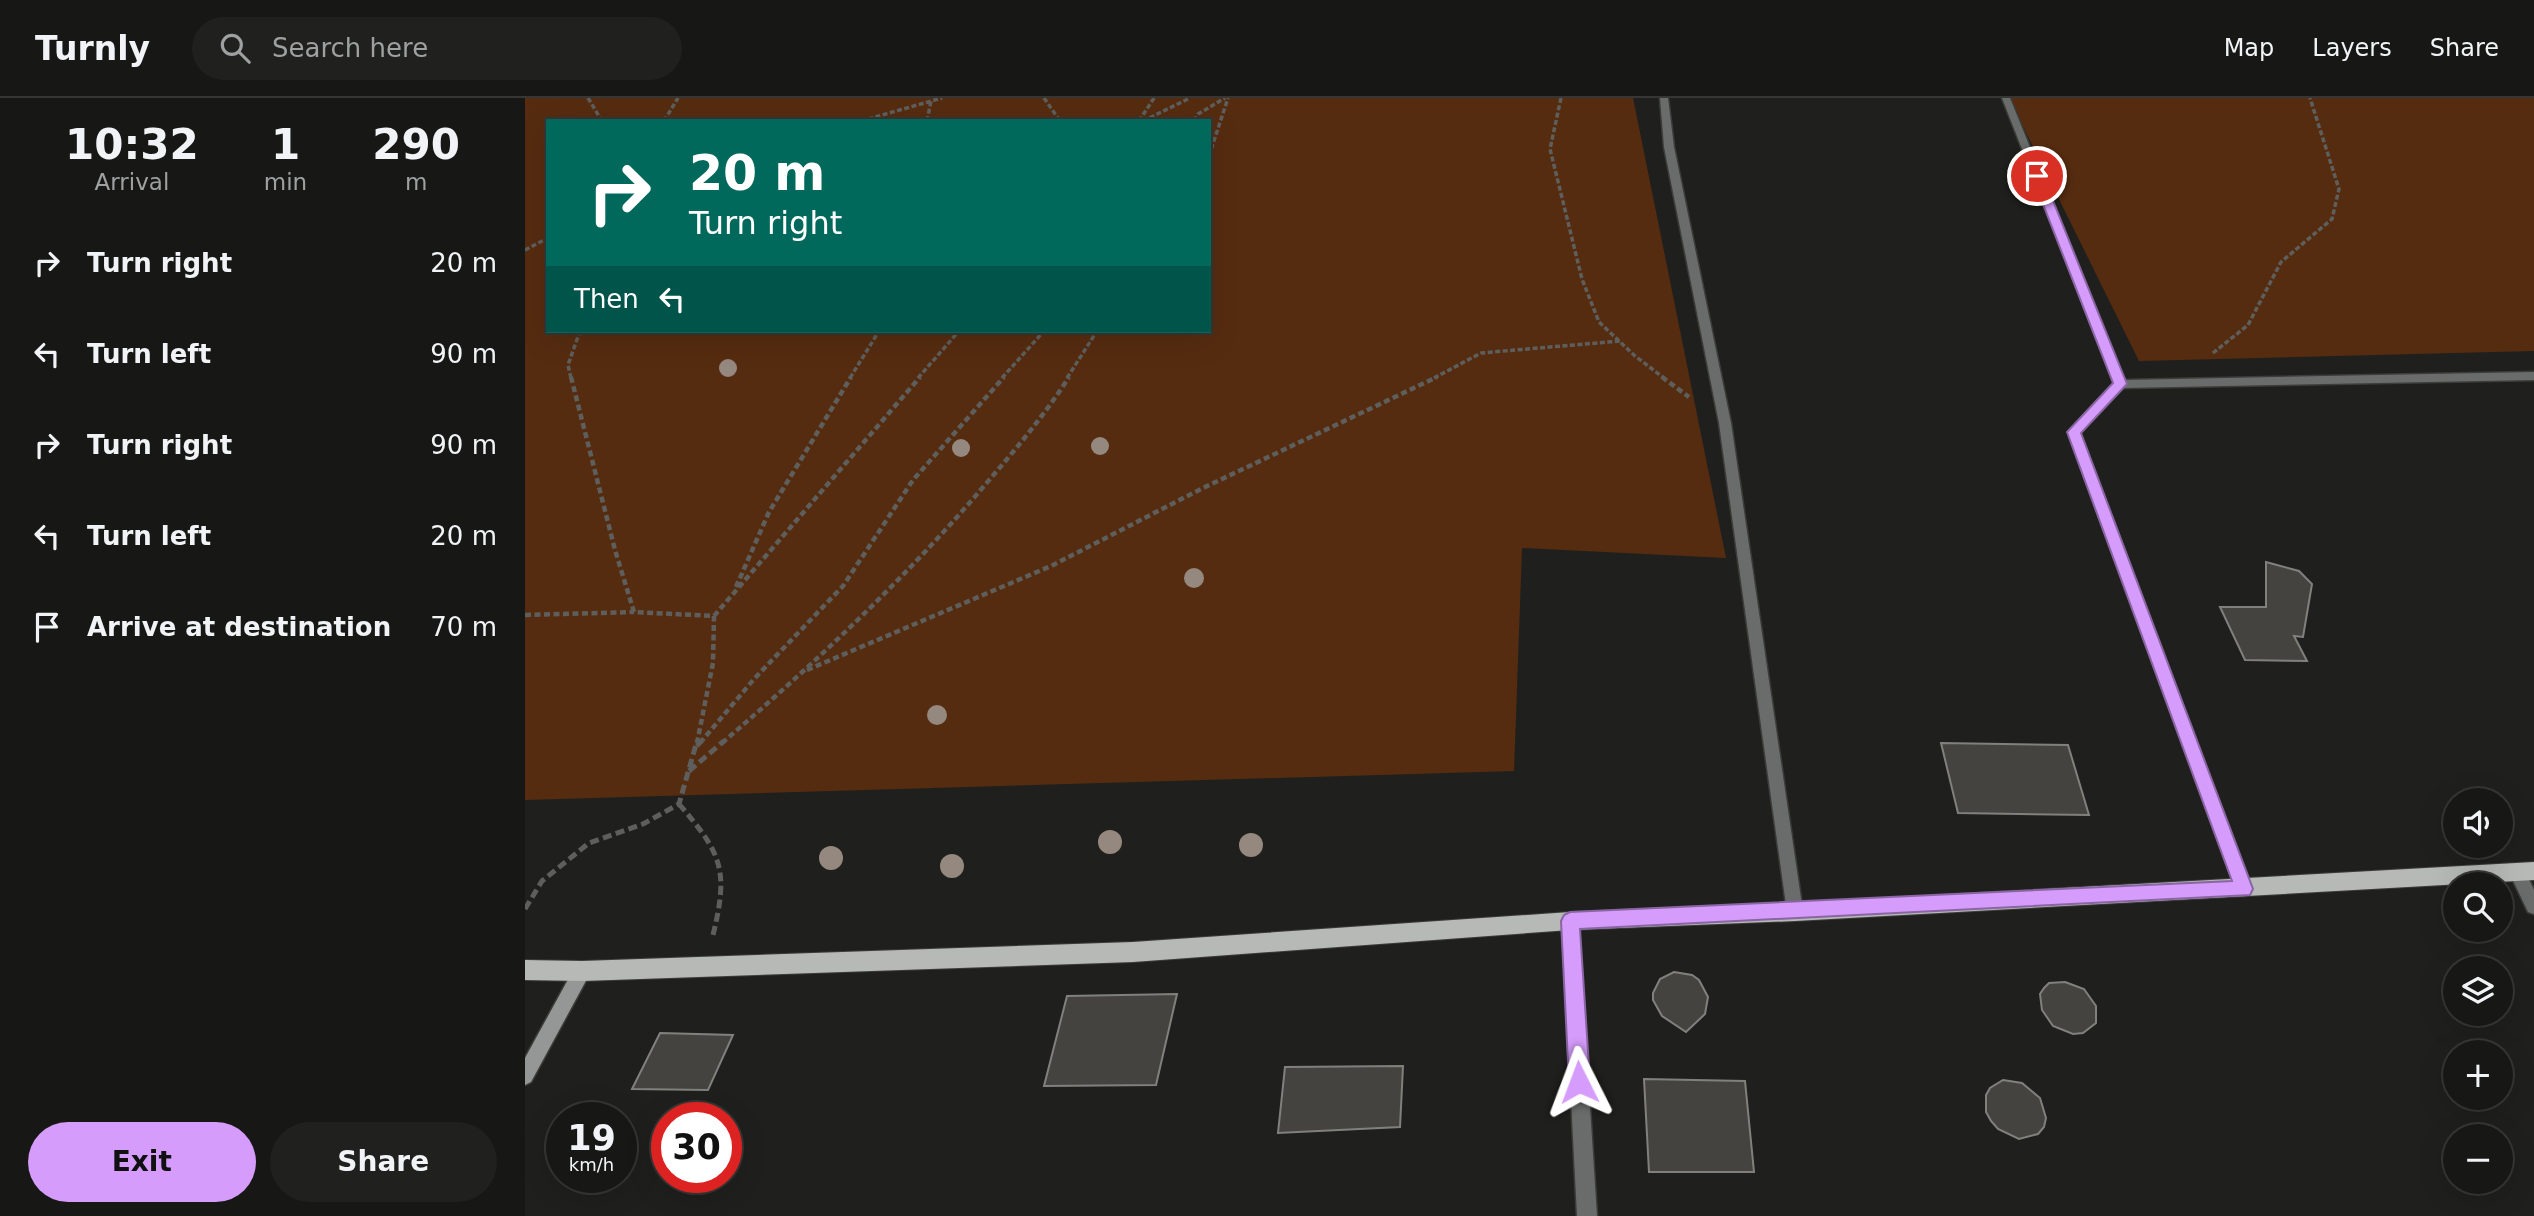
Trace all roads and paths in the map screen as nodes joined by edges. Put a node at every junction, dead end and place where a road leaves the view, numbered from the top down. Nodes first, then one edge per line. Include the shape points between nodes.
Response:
1 (588, 98) edge
2 (678, 98) edge
3 (942, 98) edge
4 (1044, 98) edge
5 (1154, 98) edge
6 (1190, 98) edge
7 (1226, 98) edge
8 (1561, 98) edge
9 (1664, 98) edge
10 (2006, 98) edge
11 (2310, 98) edge
12 (932, 100) edge
13 (601, 119) edge
14 (664, 119) edge
15 (868, 119) edge
16 (927, 119) edge
17 (1059, 119) edge
18 (1142, 119) edge
19 (1145, 119) edge
20 (1195, 119) edge
21 (1211, 149) edge
22 (546, 240) edge
23 (525, 250) edge
24 (578, 333) edge
25 (878, 333) edge
26 (957, 333) edge
27 (1042, 333) edge
28 (1096, 333) edge
29 (1620, 341) junction
30 (2534, 376) edge
31 (2177, 383) junction
32 (2120, 384) junction
33 (1725, 423) junction
34 (733, 594) junction
35 (634, 612) junction
36 (525, 615) edge
37 (714, 616) junction
38 (807, 670) junction
39 (696, 748) junction
40 (689, 771) junction
41 (679, 804) junction
42 (2525, 872) edge
43 (2244, 889) junction
44 (2534, 907) edge
45 (525, 909) edge
46 (1795, 912) junction
47 (1570, 921) junction
48 (705, 967) junction
49 (525, 970) edge
50 (582, 971) junction
51 (525, 1076) edge
52 (1587, 1216) edge

1 - 13 path
2 - 14 path
3 - 12 path
4 - 17 path
5 - 18 path
6 - 19 path
7 - 20 path
7 - 21 path
8 - 29 path via 1550,149 1582,279 1599,322
9 - 33 street via 1669,147
10 - 32 street
11 - 31 path via 2339,189 2332,219 2281,262 2248,325
12 - 15 path
12 - 16 path
22 - 23 path
24 - 35 path via 568,365
25 - 34 path via 769,512
26 - 34 path
27 - 39 path via 913,480 843,586
28 - 38 path via 1044,416 939,539
29 - 33 path
29 - 38 path via 1481,353 1051,566
30 - 31 street
31 - 32 street
32 - 43 street via 2074,432
33 - 46 street
34 - 37 path
35 - 36 path
35 - 37 path
37 - 39 path via 716,642
38 - 40 path
39 - 40 path
40 - 41 path
41 - 45 path via 643,824 589,842 542,881
41 - 48 path via 711,840 722,862 720,910
42 - 43 main road
42 - 44 street
43 - 46 main road
46 - 47 main road
47 - 48 main road via 1133,952
47 - 52 street
48 - 50 main road
49 - 50 main road
50 - 51 main road

